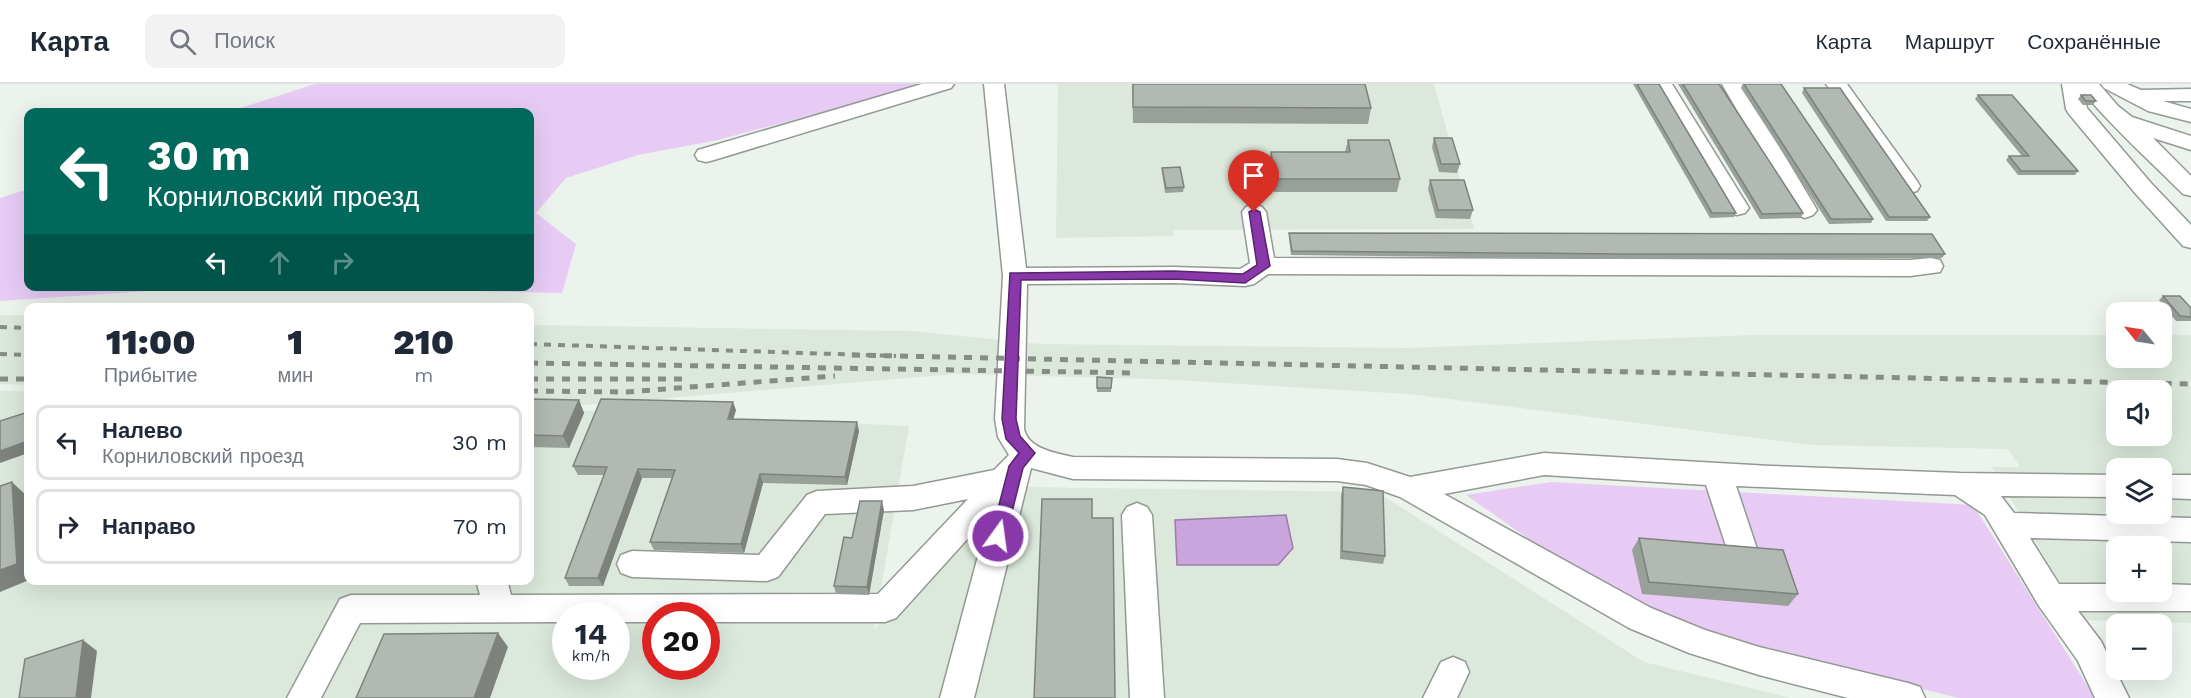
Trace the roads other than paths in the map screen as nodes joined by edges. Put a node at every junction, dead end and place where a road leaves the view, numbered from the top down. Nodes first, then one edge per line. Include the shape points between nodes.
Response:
1 (944, 84) edge
2 (994, 84) edge
3 (1662, 84) edge
4 (1732, 84) edge
5 (1836, 84) edge
6 (2072, 84) edge
7 (2088, 84) edge
8 (2111, 84) edge
9 (2191, 94) edge
10 (2132, 95) junction
11 (2191, 116) edge
12 (2124, 122) junction
13 (2191, 143) edge
14 (706, 155) dead end
15 (1909, 186) edge
16 (2191, 189) edge
17 (1737, 208) dead end
18 (1805, 210) dead end
19 (1254, 212) dead end
20 (2191, 240) edge
21 (1263, 266) junction
22 (1931, 266) dead end
23 (1015, 276) junction
24 (1016, 466) junction
25 (1717, 474) junction
26 (1960, 484) junction
27 (2106, 486) edge
28 (2172, 487) edge
29 (2191, 487) edge
30 (1410, 489) junction
31 (1137, 515) dead end
32 (2007, 525) junction
33 (2191, 530) edge
34 (1742, 549) edge
35 (632, 564) dead end
36 (495, 595) edge
37 (2050, 597) junction
38 (2191, 598) edge
39 (304, 698) edge
40 (957, 698) edge
41 (1147, 698) edge
42 (1908, 698) edge
43 (2112, 698) edge

1 - 14 street
2 - 23 street
3 - 17 street
4 - 18 street
5 - 15 street
6 - 20 street via 2077,109
7 - 12 street
8 - 10 street
9 - 10 street
10 - 11 street
12 - 13 street
12 - 16 street
19 - 21 street
21 - 22 street
21 - 23 street via 1245,278
23 - 24 street via 1009,419
24 - 30 street via 1045,462 1073,468 1337,470 1367,474
24 - 35 street via 913,498 818,503 767,568
24 - 36 street via 885,608
24 - 40 street
25 - 26 street
25 - 30 street via 1544,464
25 - 34 street
26 - 27 street
26 - 32 street via 1995,507
28 - 29 street
30 - 42 street via 1640,618 1700,643 1759,661
31 - 41 street
32 - 33 street
32 - 37 street
36 - 39 street via 351,609
37 - 38 street
37 - 43 street via 2090,651

